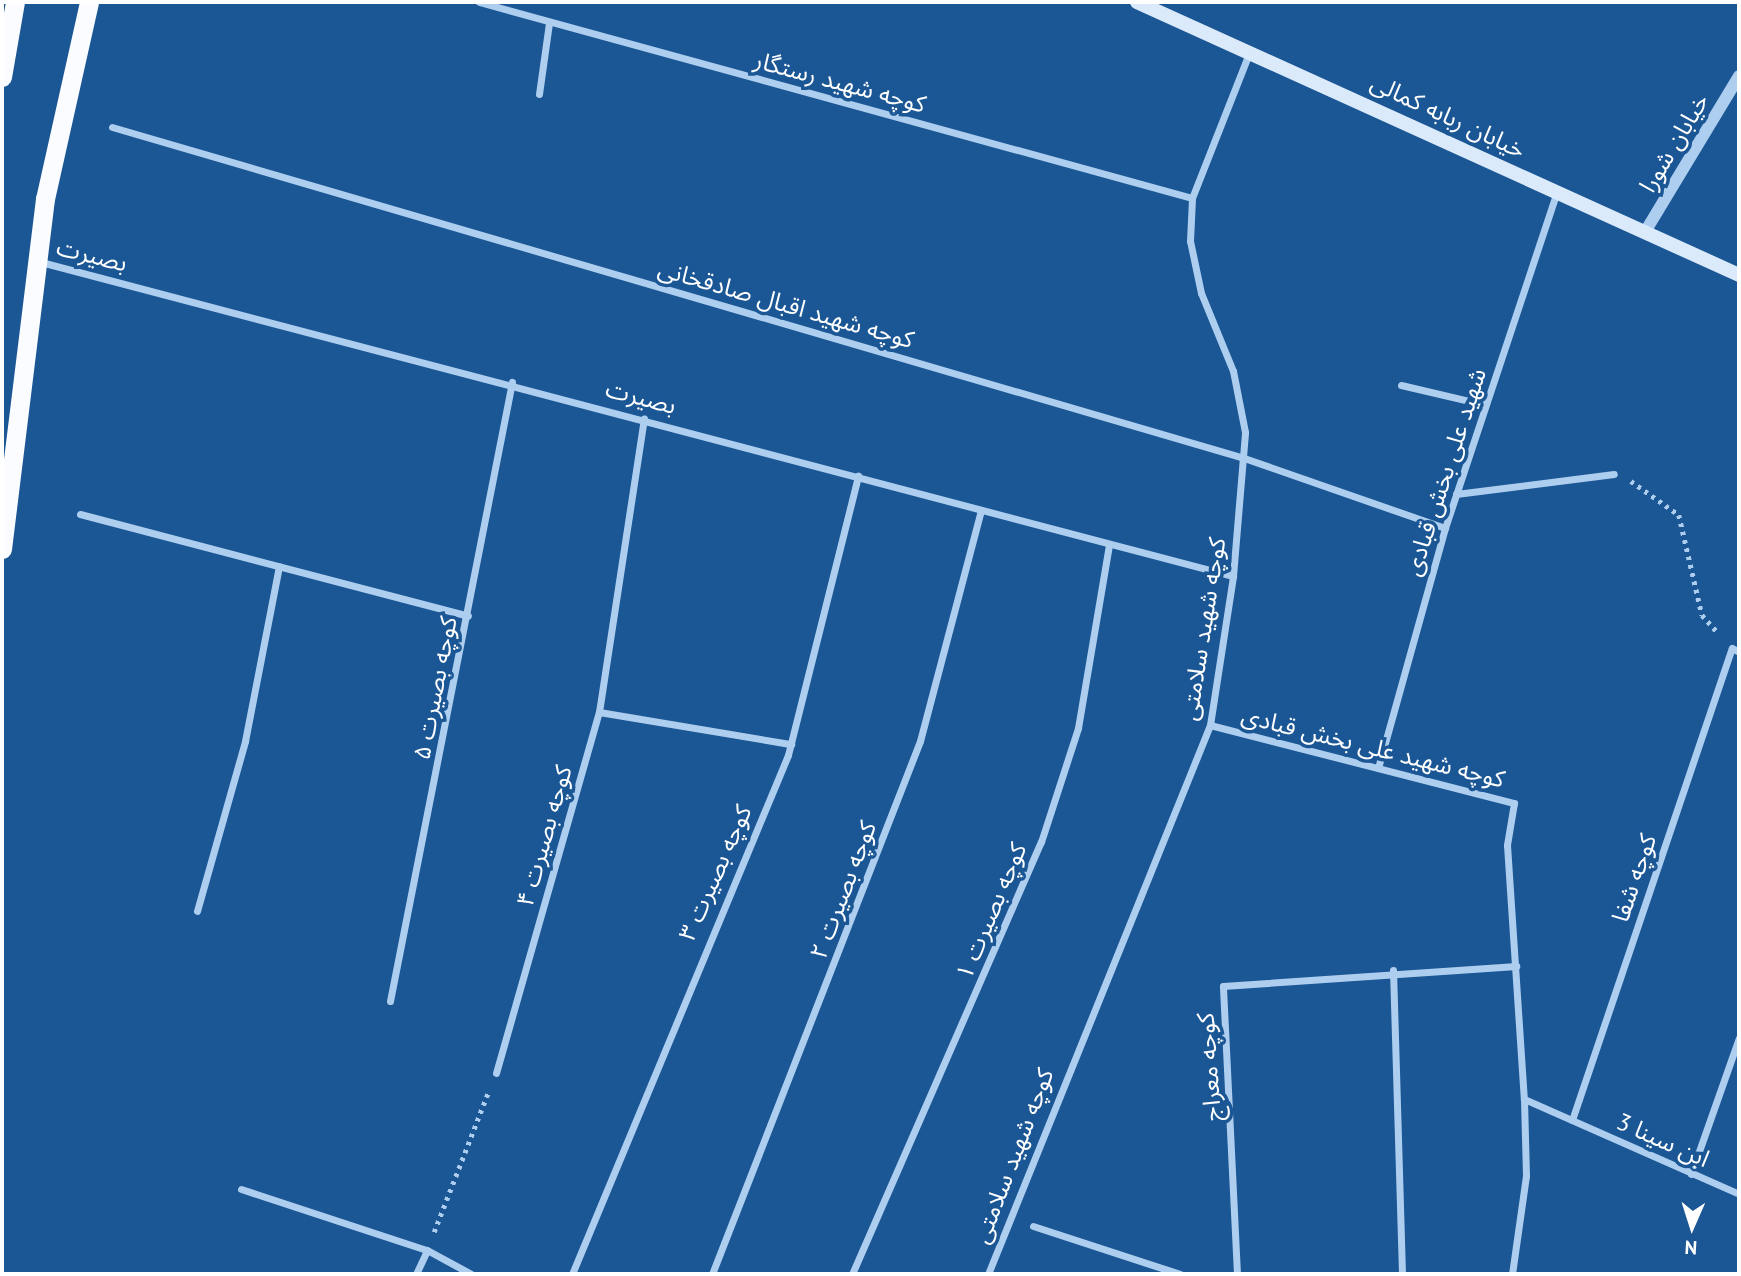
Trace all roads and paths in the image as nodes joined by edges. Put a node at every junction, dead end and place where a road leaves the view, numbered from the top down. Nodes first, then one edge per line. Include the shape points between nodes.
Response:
1 (15, 2) edge
2 (89, 2) edge
3 (479, 2) edge
4 (1137, 2) edge
5 (549, 23) junction
6 (1250, 51) junction
7 (1739, 76) edge
8 (2, 77) edge
9 (539, 94) dead end
10 (112, 127) dead end
11 (1557, 191) junction
12 (1192, 198) junction
13 (1645, 232) junction
14 (37, 261) junction
15 (1739, 275) edge
16 (512, 382) junction
17 (1401, 385) dead end
18 (1486, 405) junction
19 (643, 418) junction
20 (1244, 458) junction
21 (1614, 474) joint
22 (858, 476) junction
23 (1456, 494) junction
24 (981, 510) junction
25 (80, 514) dead end
26 (1445, 528) junction
27 (1109, 545) junction
28 (2, 549) edge
29 (279, 566) junction
30 (1233, 576) junction
31 (468, 616) junction
32 (1736, 650) edge
33 (599, 712) junction
34 (1210, 725) junction
35 (791, 744) junction
36 (1378, 768) junction
37 (197, 911) dead end
38 (1516, 966) junction
39 (1393, 970) junction
40 (390, 1001) dead end
41 (1739, 1038) edge
42 (496, 1073) joint
43 (1524, 1099) junction
44 (1572, 1120) junction
45 (1691, 1174) junction
46 (241, 1189) dead end
47 (1739, 1194) edge
48 (1033, 1226) dead end
49 (427, 1250) junction
50 (416, 1274) edge
51 (471, 1274) edge
52 (572, 1274) edge
53 (712, 1274) edge
54 (852, 1274) edge
55 (988, 1274) edge
56 (1181, 1274) edge
57 (1237, 1274) edge
58 (1402, 1274) edge
59 (1512, 1274) edge

1 - 8 highway
2 - 14 highway
3 - 5 street, کوچه شهید رستگار
4 - 6 main road, خیابان ربابه کمالی
5 - 9 street
5 - 12 street, کوچه شهید رستگار
6 - 11 main road, خیابان ربابه کمالی
6 - 12 street, کوچه شهید سلامتی
7 - 13 street, خیابان شورا
10 - 20 street, کوچه شهید اقبال صادقخانی
11 - 13 main road, خیابان ربابه کمالی
11 - 18 street, شهید علی بخش قبادی
12 - 20 street, کوچه شهید سلامتی via 1190,241 1201,293 1233,371
13 - 15 main road, خیابان ربابه کمالی
14 - 16 street, بصیرت
14 - 28 highway
16 - 19 street, بصیرت
16 - 31 street, کوچه بصیرت ۵
17 - 18 street
18 - 23 street, شهید علی بخش قبادی
19 - 22 street, بصیرت
19 - 33 street, کوچه بصیرت ۴
20 - 26 street, کوچه شهید اقبال صادقخانی
20 - 30 street, کوچه شهید سلامتی
21 - 23 street
21 - 32 path via 1679,514 1702,615
22 - 24 street, بصیرت
22 - 35 street, کوچه بصیرت ۳
23 - 26 street, شهید علی بخش قبادی
24 - 27 street, بصیرت
24 - 53 street, کوچه بصیرت ۲ via 920,741
25 - 29 street
26 - 36 street, شهید علی بخش قبادی
27 - 30 street, بصیرت
27 - 54 street, کوچه بصیرت ۱ via 1078,728 1041,842
29 - 31 street
29 - 37 street via 245,741
30 - 34 street, کوچه شهید سلامتی
31 - 40 street, کوچه بصیرت ۵
32 - 44 street, کوچه شفا
33 - 35 street
33 - 42 street, کوچه بصیرت ۴
34 - 36 street, کوچه شهید علی بخش قبادی
34 - 55 street, کوچه شهید سلامتی
35 - 52 street, کوچه بصیرت ۳
36 - 38 street, کوچه شهید علی بخش قبادی via 1514,803 1507,845
38 - 39 street
38 - 43 street, کوچه شهید علی بخش قبادی
39 - 57 street, کوچه معراج via 1223,986
39 - 58 street
41 - 45 street
42 - 49 path
43 - 44 street
43 - 59 street, کوچه شهید علی بخش قبادی via 1526,1176
44 - 45 street, ابن سینا 3
45 - 47 street, ابن سینا 3
46 - 49 street
48 - 56 street
49 - 50 street
49 - 51 street

